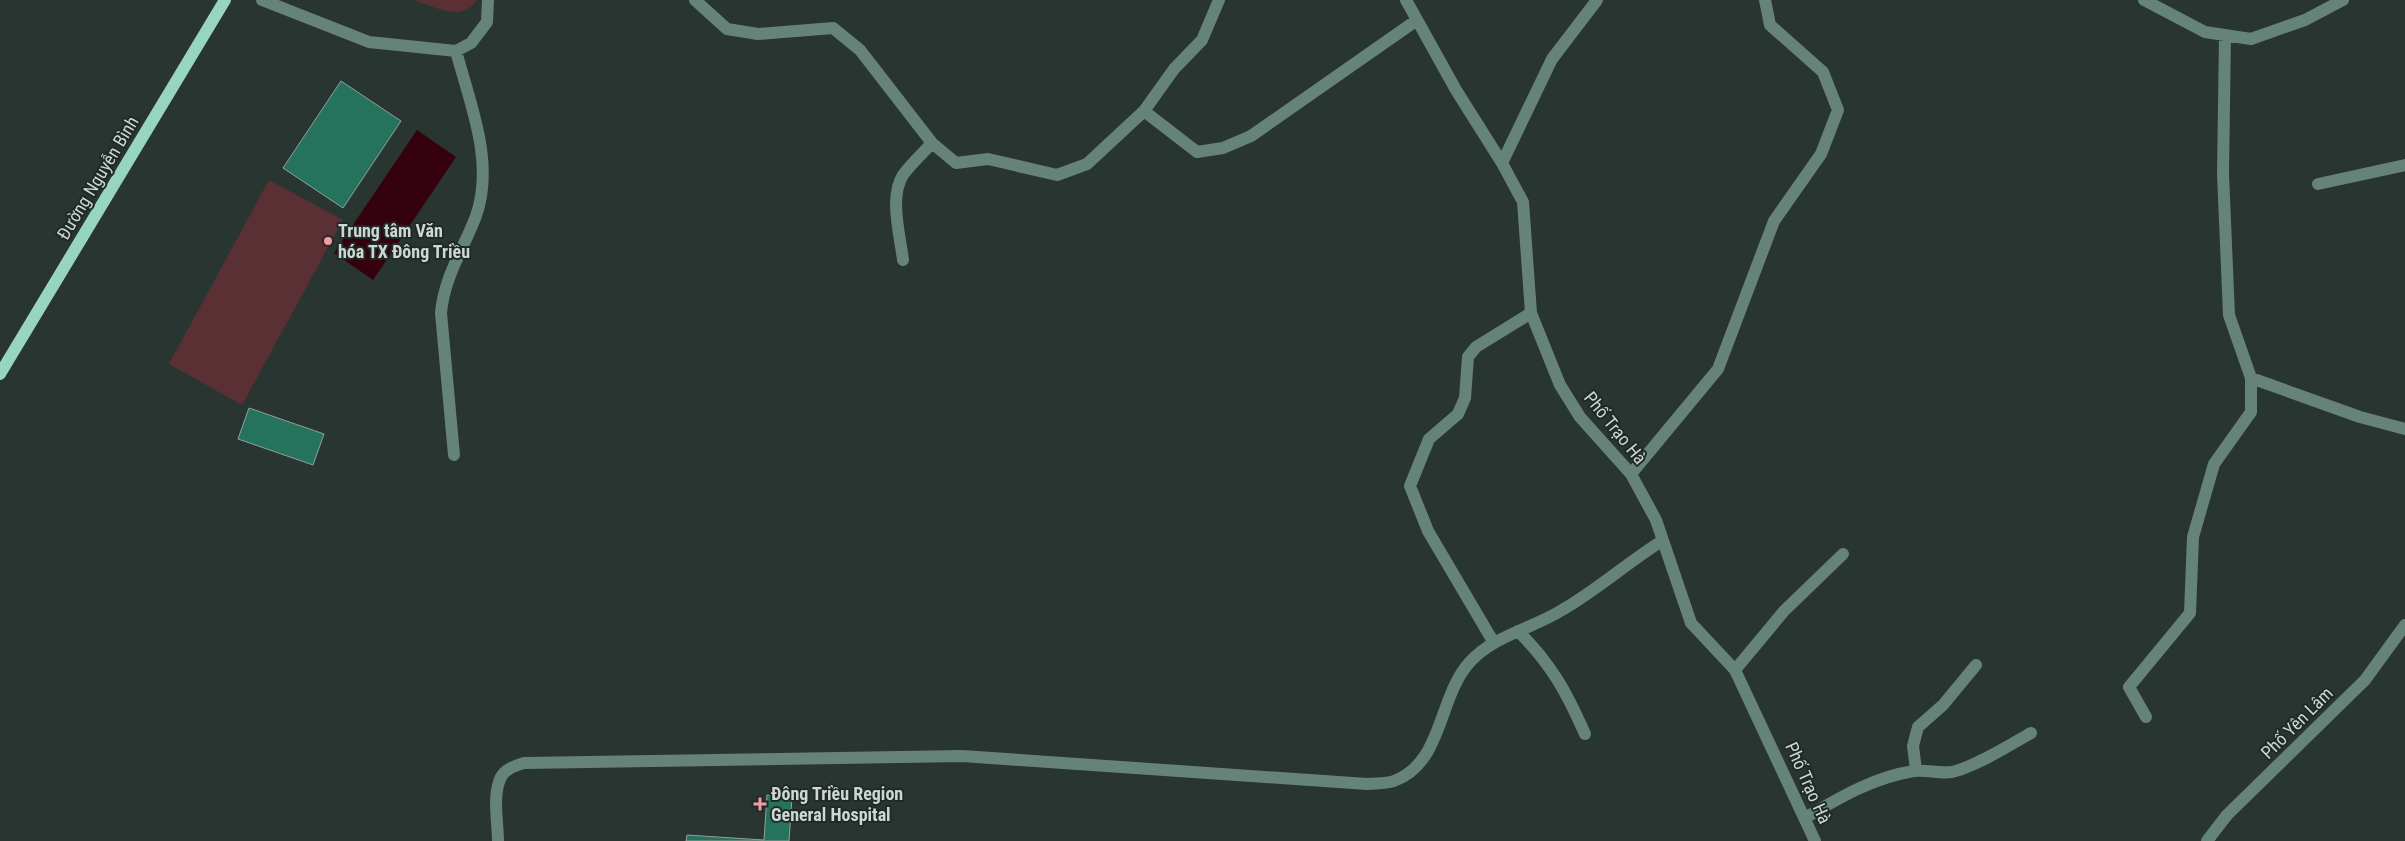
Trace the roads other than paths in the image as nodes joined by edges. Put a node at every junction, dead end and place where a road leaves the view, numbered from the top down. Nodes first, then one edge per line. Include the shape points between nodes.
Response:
1 (225, 0) edge
2 (262, 0) edge
3 (488, 0) edge
4 (695, 0) edge
5 (1219, 0) edge
6 (1406, 0) edge
7 (1597, 0) edge
8 (1765, 0) edge
9 (2144, 0) edge
10 (2343, 0) edge
11 (1417, 20) junction
12 (2226, 35) junction
13 (456, 51) junction
14 (1144, 111) junction
15 (932, 143) junction
16 (1502, 163) junction
17 (2405, 164) edge
18 (2318, 184) dead end
19 (903, 260) dead end
20 (1531, 313) junction
21 (0, 374) edge
22 (2251, 378) junction
23 (2405, 429) edge
24 (454, 455) dead end
25 (1631, 474) junction
26 (1662, 541) junction
27 (1843, 554) dead end
28 (2405, 625) edge
29 (1518, 631) junction
30 (1494, 644) junction
31 (1976, 665) dead end
32 (1735, 670) junction
33 (2146, 717) dead end
34 (2031, 733) dead end
35 (1586, 734) dead end
36 (1916, 770) junction
37 (1805, 818) junction
38 (498, 841) edge
39 (1815, 841) edge
40 (2208, 841) edge

1 - 21 main road, Đường Nguyễn Bình
2 - 13 street via 369,42
3 - 13 street via 487,22 471,43
4 - 15 street via 728,29 758,34 833,28 860,50
5 - 14 street via 1202,40 1174,69
6 - 11 street, Phố Trạo Hà
7 - 16 street via 1552,59
8 - 25 street via 1770,25 1823,72 1838,110 1821,154 1774,221 1718,369
9 - 12 street via 2206,32
10 - 12 street via 2305,20 2251,39
11 - 14 street via 1251,136 1223,148 1197,152
11 - 16 street, Phố Trạo Hà
12 - 22 street via 2223,174 2229,315
13 - 24 street via 482,151 484,177 476,216 442,297
14 - 15 street via 1087,164 1057,174 988,159 956,163
15 - 19 street via 903,175 897,187
16 - 20 street, Phố Trạo Hà via 1523,202
17 - 18 street
20 - 25 street, Phố Trạo Hà via 1560,385 1575,409
20 - 30 street via 1476,347 1468,357 1465,398 1458,414 1429,439 1410,486 1428,531
22 - 23 street via 2360,417
22 - 33 street via 2251,412 2214,464 2193,537 2190,613 2129,687
25 - 26 street, Phố Trạo Hà via 1656,520
26 - 29 street via 1562,611
26 - 32 street, Phố Trạo Hà via 1691,623
27 - 32 street via 1784,611
28 - 40 street, Phố Yên Lâm via 2365,680 2227,815
29 - 30 street
29 - 35 street via 1537,650 1565,688
30 - 38 street via 1470,662 1453,685 1434,740 1418,766 1393,781 1367,784 962,756 524,764 510,768 501,777 497,796
31 - 36 street via 1943,705 1918,727 1913,746
32 - 37 street, Phố Trạo Hà
34 - 36 street via 1958,771
36 - 37 street via 1888,776 1837,799
37 - 39 street, Phố Trạo Hà

